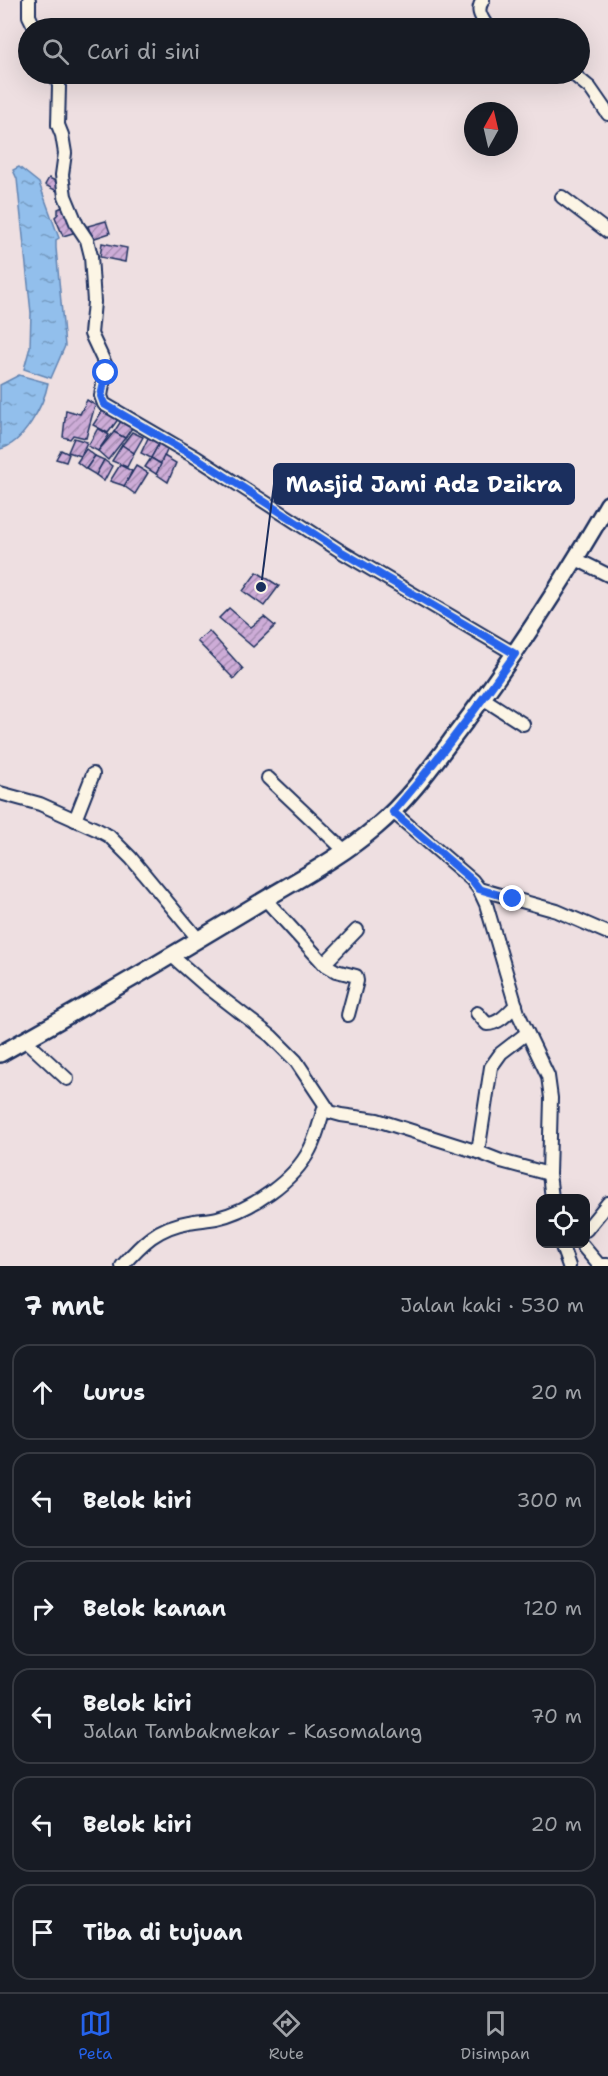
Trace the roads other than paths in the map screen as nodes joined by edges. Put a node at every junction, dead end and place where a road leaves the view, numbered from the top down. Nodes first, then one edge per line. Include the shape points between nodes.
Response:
1 (29, 0) edge
2 (483, 0) edge
3 (30, 18) edge
4 (482, 18) edge
5 (58, 84) edge
6 (585, 84) edge
7 (608, 114) edge
8 (562, 197) dead end
9 (608, 232) edge
10 (608, 504) edge
11 (576, 559) junction
12 (608, 575) edge
13 (515, 654) junction
14 (484, 699) junction
15 (523, 724) dead end
16 (93, 774) dead end
17 (268, 778) dead end
18 (0, 793) edge
19 (393, 812) junction
20 (75, 820) junction
21 (344, 850) junction
22 (479, 889) junction
23 (265, 899) junction
24 (357, 930) dead end
25 (608, 933) edge
26 (199, 940) junction
27 (172, 956) junction
28 (324, 964) junction
29 (516, 1005) junction
30 (477, 1013) dead end
31 (348, 1015) dead end
32 (526, 1033) junction
33 (25, 1040) junction
34 (0, 1054) edge
35 (67, 1079) dead end
36 (325, 1106) junction
37 (478, 1152) junction
38 (549, 1174) junction
39 (552, 1194) edge
40 (608, 1203) edge
41 (590, 1224) edge
42 (585, 1248) edge
43 (608, 1265) edge
44 (122, 1266) edge

1 - 3 street
2 - 4 street via 479,8
5 - 13 street via 58,126 65,153 62,175 65,196 91,256 91,326 106,366 101,396 104,404
6 - 7 street
8 - 9 street
10 - 11 main road
11 - 12 street
11 - 13 main road
13 - 14 main road
14 - 15 street
14 - 19 main road
16 - 20 street
17 - 21 street
18 - 20 street via 40,804
19 - 21 main road
19 - 22 street
20 - 26 street via 99,830 116,843
21 - 23 main road
22 - 25 street via 557,911
22 - 29 street
23 - 26 main road
23 - 28 street
24 - 28 street
26 - 27 main road
27 - 33 main road
27 - 36 street via 271,1036 308,1076
28 - 31 street via 356,976
29 - 30 street via 492,1024
29 - 32 street
32 - 37 street via 501,1053 491,1067
32 - 38 street via 550,1085
33 - 34 main road
33 - 35 street
36 - 37 street via 334,1113 377,1120
36 - 44 street via 311,1148 288,1179 232,1214 156,1233
37 - 38 street
38 - 39 street
40 - 41 street
42 - 43 street via 599,1264

